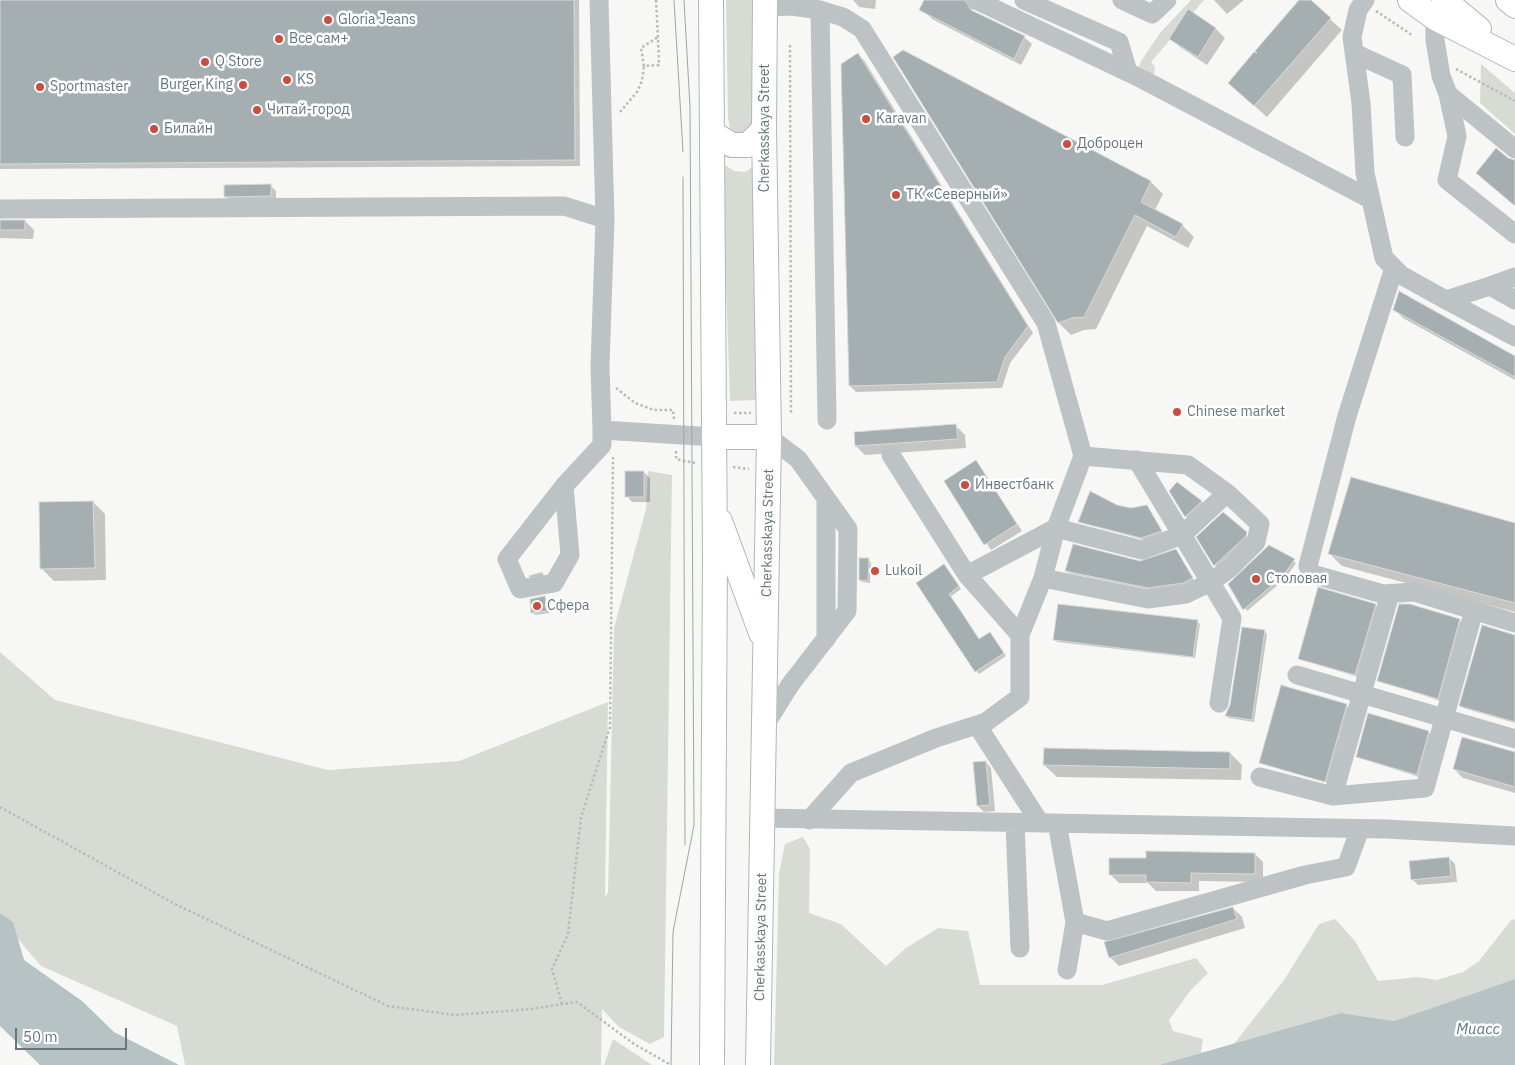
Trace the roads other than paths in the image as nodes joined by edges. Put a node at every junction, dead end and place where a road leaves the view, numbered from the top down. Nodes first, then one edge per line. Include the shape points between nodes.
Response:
1 (598, 0) edge
2 (711, 0) edge
3 (976, 0) edge
4 (1024, 0) edge
5 (1122, 0) edge
6 (1167, 0) edge
7 (1410, 0) edge
8 (1508, 0) edge
9 (765, 4) edge
10 (1368, 4) edge
11 (1515, 6) edge
12 (1440, 9) edge
13 (820, 10) junction
14 (1354, 54) junction
15 (1515, 59) edge
16 (1128, 72) junction
17 (1448, 94) junction
18 (764, 129) junction
19 (712, 133) junction
20 (1405, 137) dead end
21 (1515, 149) edge
22 (1370, 199) junction
23 (0, 209) edge
24 (605, 220) junction
25 (1515, 234) edge
26 (1394, 268) junction
27 (1515, 277) edge
28 (1490, 286) junction
29 (1446, 300) junction
30 (1515, 300) edge
31 (1515, 337) edge
32 (828, 420) dead end
33 (608, 430) junction
34 (714, 437) junction
35 (769, 437) junction
36 (891, 455) dead end
37 (1083, 456) junction
38 (1137, 460) junction
39 (564, 486) junction
40 (1227, 493) junction
41 (714, 503) junction
42 (1056, 528) junction
43 (1182, 534) junction
44 (967, 575) junction
45 (1044, 578) junction
46 (1211, 582) junction
47 (1390, 594) junction
48 (1474, 610) junction
49 (1515, 623) edge
50 (1020, 635) junction
51 (766, 647) junction
52 (1297, 675) dead end
53 (1362, 693) junction
54 (1219, 703) dead end
55 (1444, 720) junction
56 (765, 725) junction
57 (977, 725) junction
58 (1515, 739) edge
59 (1260, 778) dead end
60 (1333, 796) junction
61 (764, 818) junction
62 (809, 820) junction
63 (1015, 823) junction
64 (1049, 823) junction
65 (1360, 829) junction
66 (1515, 836) edge
67 (1075, 922) junction
68 (1020, 948) dead end
69 (1066, 970) dead end
70 (712, 1065) edge
71 (758, 1065) edge

1 - 24 lane
2 - 19 main road
3 - 16 lane
4 - 16 lane via 1118,42
5 - 6 lane via 1152,14
7 - 12 main road
8 - 11 main road
9 - 13 lane
9 - 18 main road, Cherkasskaya Street
10 - 14 lane via 1358,10 1352,37
12 - 15 main road
12 - 17 lane via 1435,40 1441,76
13 - 32 lane
13 - 37 lane via 843,17 862,29 1046,323
14 - 20 lane via 1402,75
14 - 22 lane
16 - 22 lane
17 - 21 lane
17 - 25 lane via 1457,136 1447,180
18 - 19 main road via 748,145 732,145
18 - 35 main road, Cherkasskaya Street
19 - 34 main road
22 - 26 lane via 1384,258
23 - 24 lane via 564,206
24 - 33 lane via 600,366
26 - 29 lane
26 - 47 lane via 1347,416 1308,566 1312,574
27 - 28 lane
28 - 29 lane
28 - 30 lane
29 - 31 lane
33 - 34 lane
33 - 39 lane via 602,445
34 - 35 main road
34 - 41 main road
35 - 51 main road, Cherkasskaya Street
35 - 56 lane via 798,459 848,529 847,611 790,685
36 - 44 lane
37 - 38 lane
37 - 42 lane
38 - 40 lane via 1188,464
38 - 43 lane
39 - 39 lane via 507,559 520,588 554,583 570,555
40 - 43 lane
40 - 46 lane via 1260,524 1256,542
41 - 51 main road
41 - 70 main road
42 - 43 lane via 1142,550
42 - 44 lane
42 - 45 lane
43 - 46 lane
44 - 50 lane
45 - 46 lane via 1148,599 1186,594
45 - 50 lane
46 - 54 lane via 1232,618
47 - 48 lane via 1414,592
47 - 53 lane
48 - 49 lane
48 - 55 lane
50 - 57 lane via 1020,697
51 - 56 main road, Cherkasskaya Street
52 - 53 lane
53 - 55 lane
53 - 60 lane
55 - 58 lane
55 - 60 lane via 1425,788
56 - 61 main road, Cherkasskaya Street
57 - 62 lane via 851,773
57 - 64 lane
59 - 60 lane
61 - 62 lane
61 - 71 main road, Cherkasskaya Street
62 - 63 lane
63 - 64 lane
63 - 68 lane
64 - 65 lane
64 - 67 lane
65 - 66 lane
65 - 67 lane via 1346,867 1305,875 1107,931
67 - 69 lane

